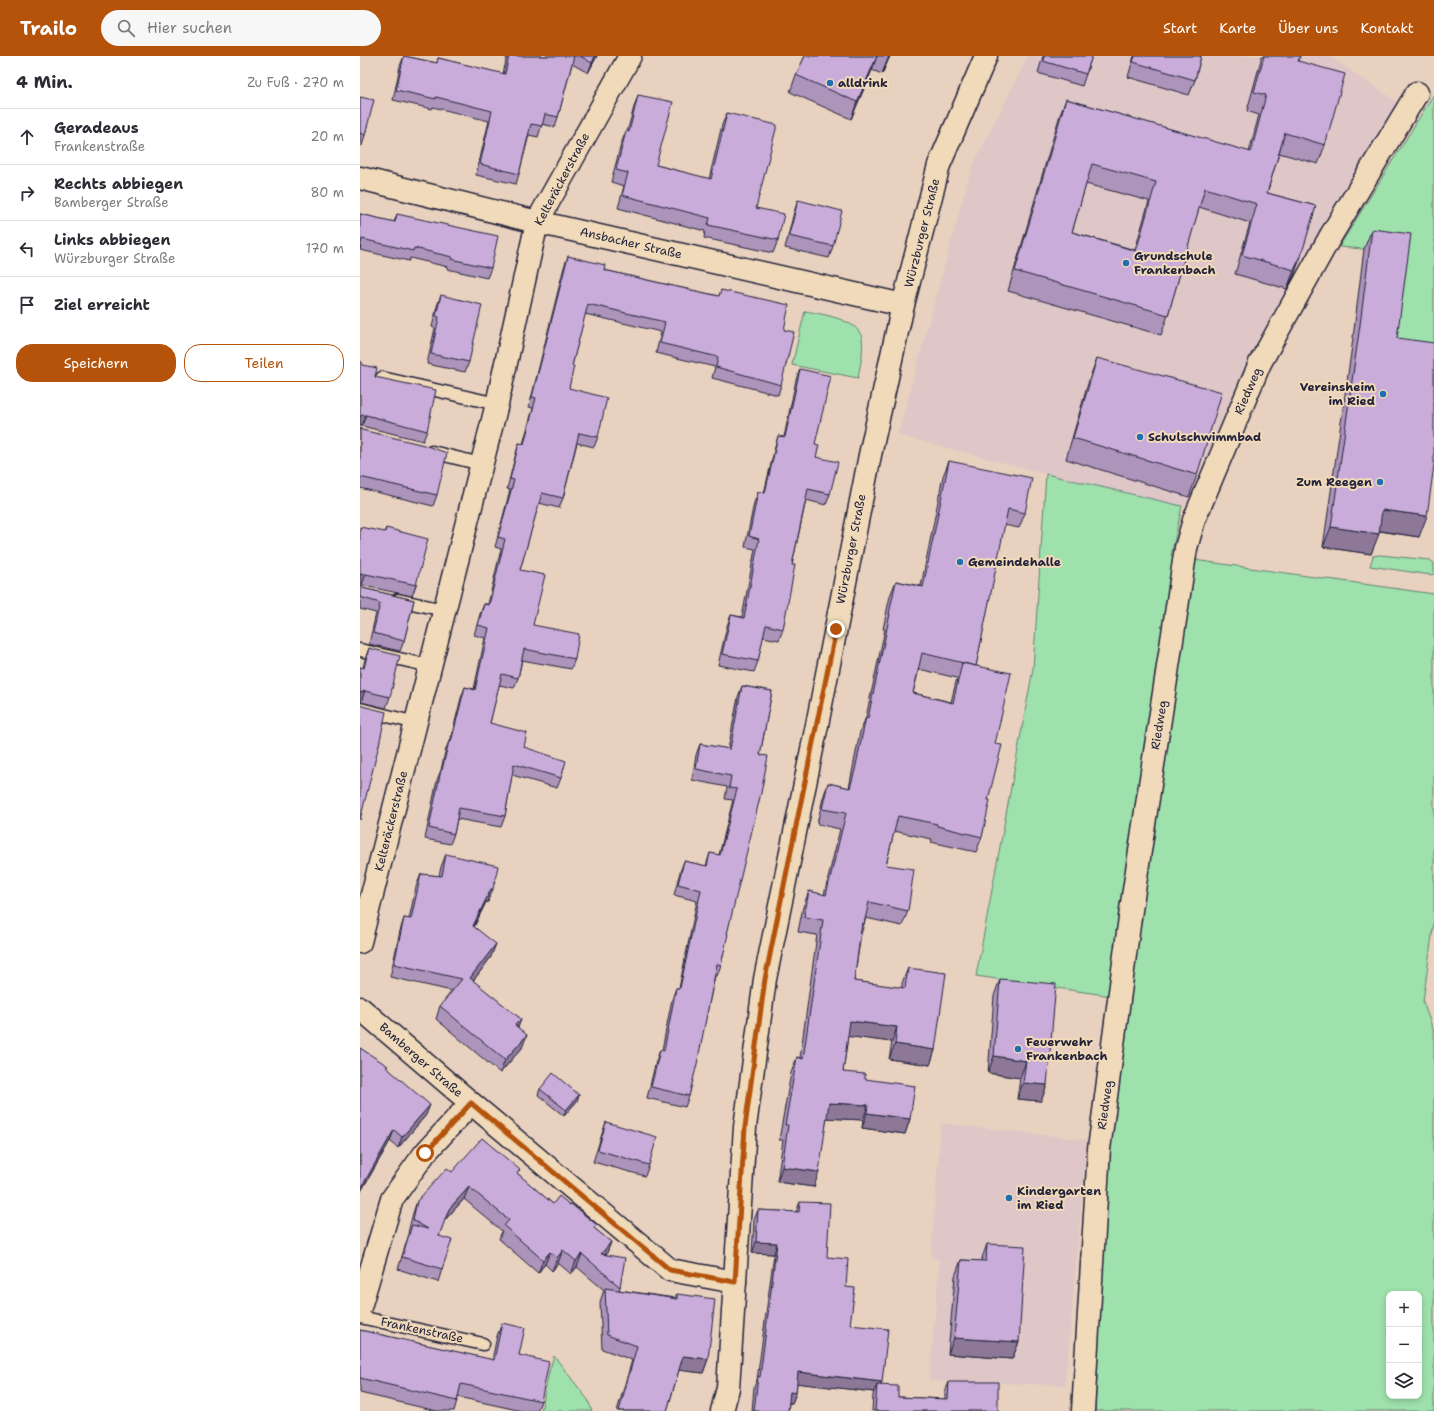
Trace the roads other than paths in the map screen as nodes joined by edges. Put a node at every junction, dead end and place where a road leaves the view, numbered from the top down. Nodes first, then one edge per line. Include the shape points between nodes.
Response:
1 (630, 56) edge
2 (986, 56) edge
3 (1417, 93) dead end
4 (360, 178) edge
5 (537, 222) junction
6 (903, 305) junction
7 (382, 378) edge
8 (497, 404) junction
9 (420, 449) edge
10 (481, 464) junction
11 (383, 597) edge
12 (444, 610) junction
13 (360, 650) edge
14 (430, 666) junction
15 (360, 709) edge
16 (416, 723) junction
17 (360, 942) edge
18 (360, 1008) edge
19 (471, 1103) junction
20 (735, 1282) junction
21 (360, 1307) edge
22 (360, 1317) edge
23 (483, 1344) dead end
24 (722, 1411) edge
25 (1082, 1411) edge

1 - 5 street, Kelteräckerstraße
2 - 6 street, Würzburger Straße via 939,165
3 - 25 street, Riedweg via 1330,237 1260,363 1194,520 1186,548 1131,910 1099,1149
4 - 5 street, Ansbacher Straße
5 - 6 street, Ansbacher Straße
5 - 8 street, Kelteräckerstraße
6 - 20 street, Würzburger Straße via 870,454 765,979 745,1127
7 - 8 lane
8 - 10 street, Kelteräckerstraße
9 - 10 lane
10 - 12 street, Kelteräckerstraße
11 - 12 lane
12 - 14 street, Kelteräckerstraße
13 - 14 lane
14 - 16 street, Kelteräckerstraße
15 - 16 lane
16 - 17 street, Kelteräckerstraße
18 - 19 street, Bamberger Straße
19 - 20 street, Bamberger Straße via 670,1270
19 - 21 street via 425,1153 392,1199
20 - 24 street, Würzburger Straße via 728,1388
22 - 23 lane, Frankenstraße

